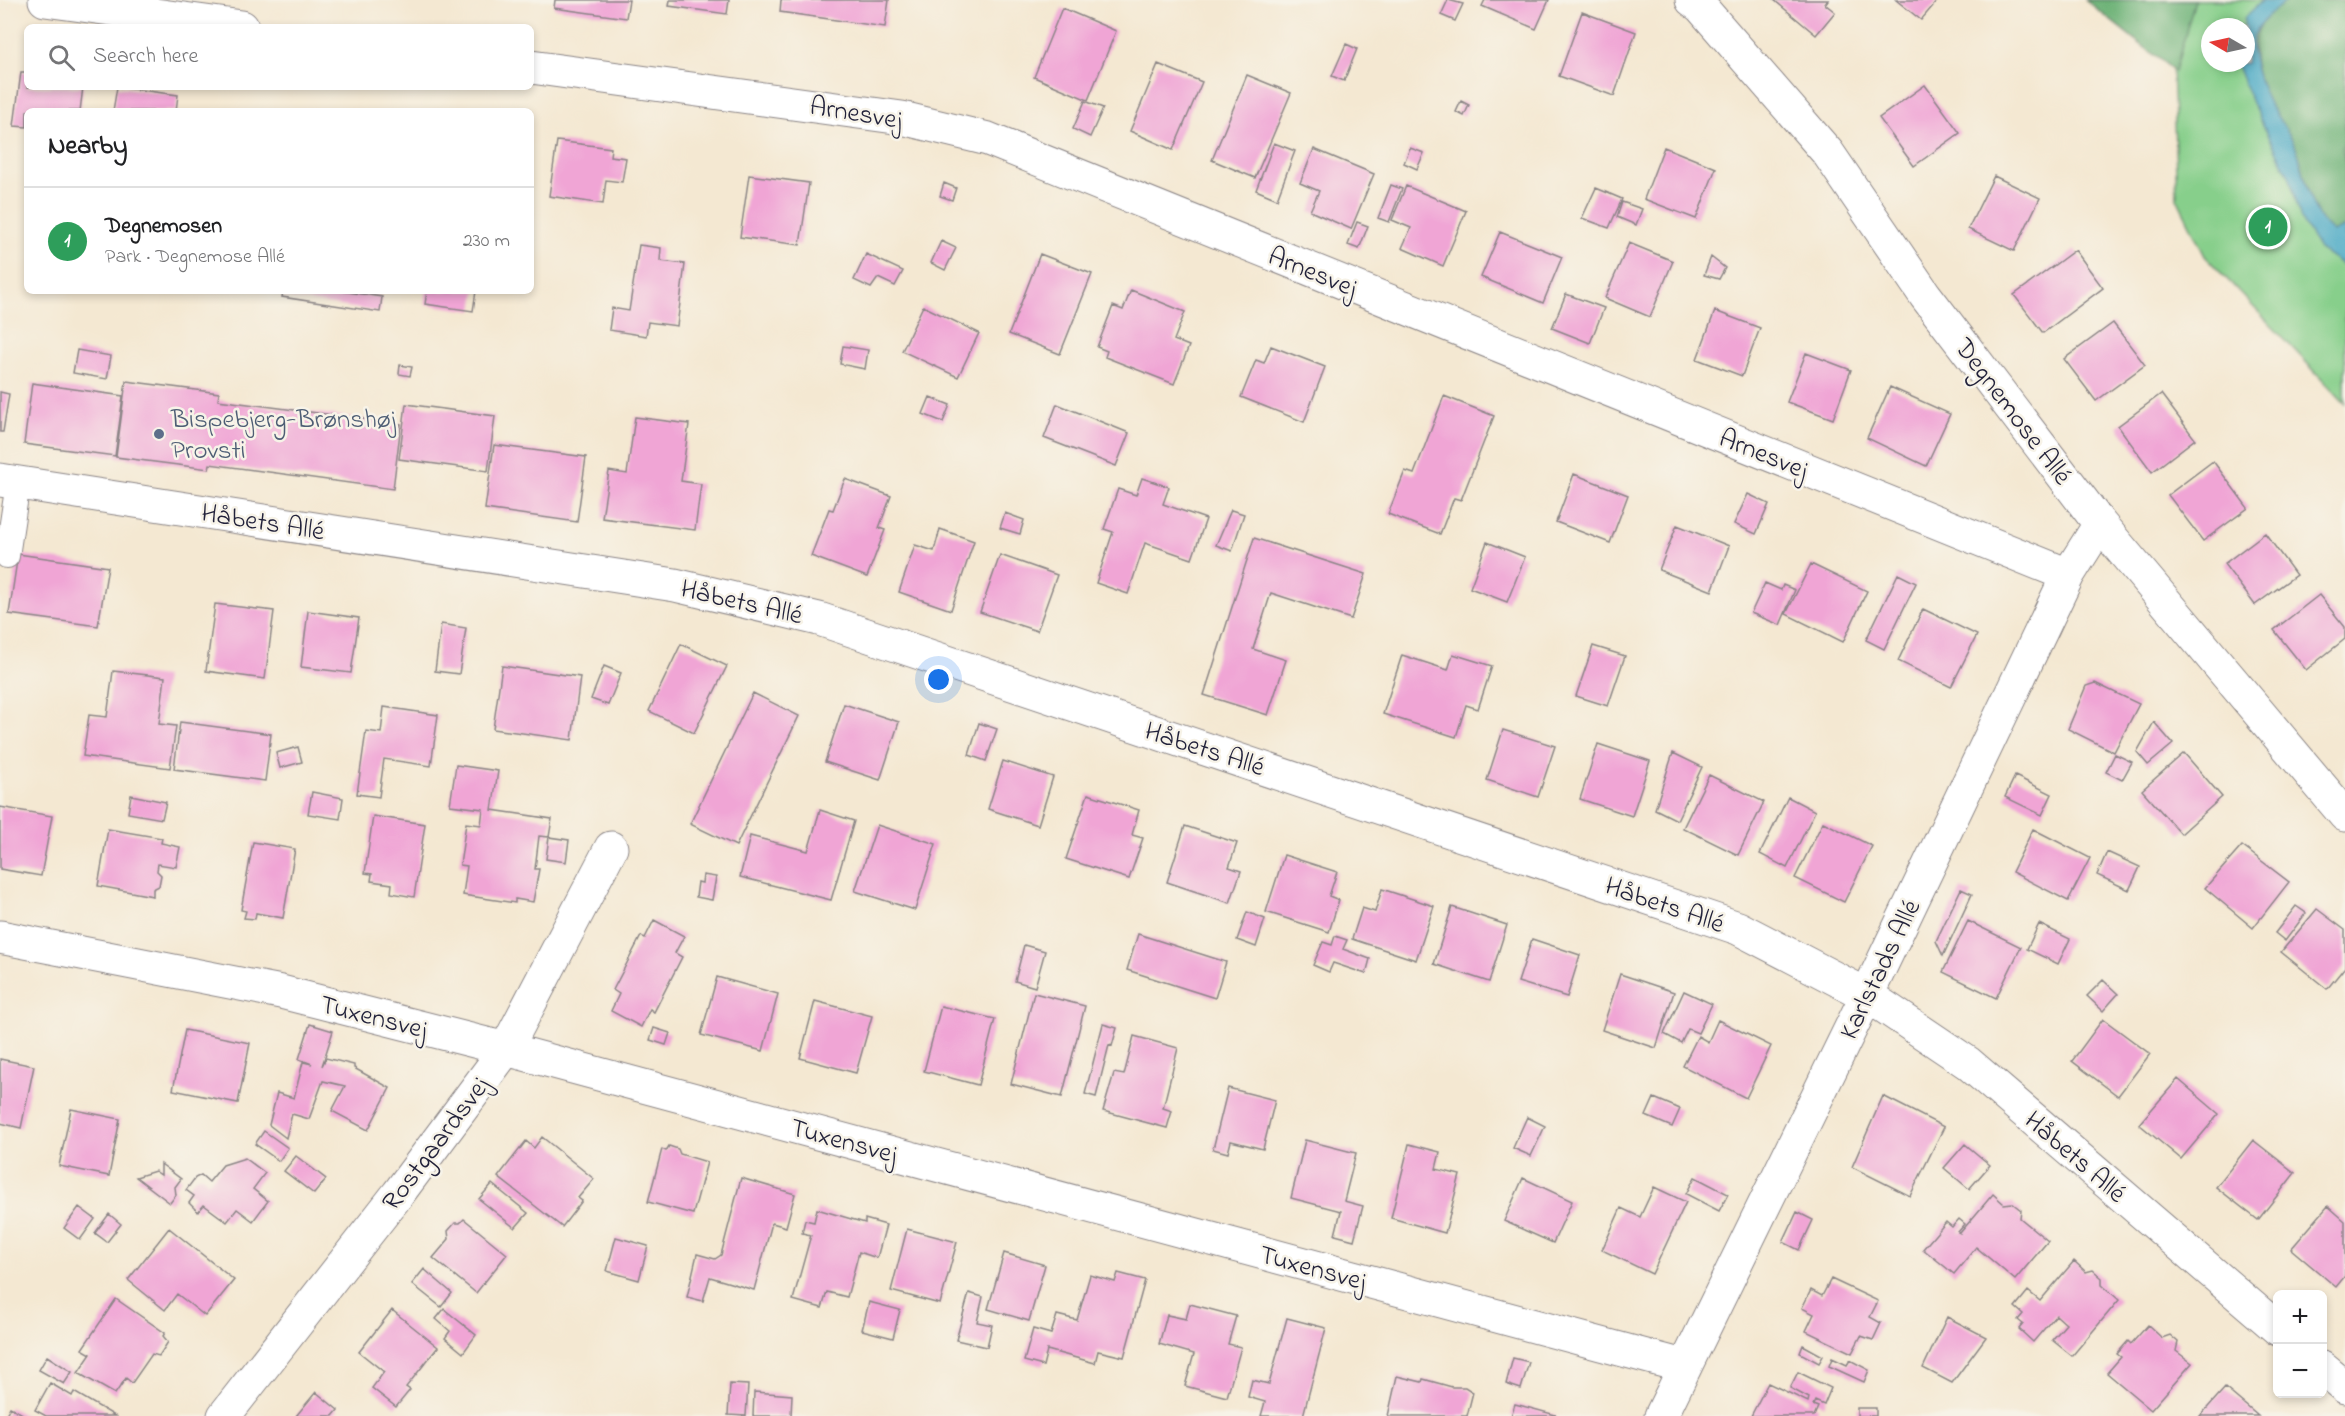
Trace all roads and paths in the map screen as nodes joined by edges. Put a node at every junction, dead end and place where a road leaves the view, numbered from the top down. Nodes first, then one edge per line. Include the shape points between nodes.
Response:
1 (45, 0) edge
2 (1692, 0) edge
3 (220, 24) edge
4 (534, 67) edge
5 (9, 481) edge
6 (2100, 524) junction
7 (7, 556) dead end
8 (2068, 575) junction
9 (2345, 815) edge
10 (611, 848) dead end
11 (0, 937) edge
12 (1867, 995) junction
13 (506, 1049) junction
14 (2273, 1326) edge
15 (1683, 1366) junction
16 (2327, 1372) edge
17 (2345, 1388) edge
18 (224, 1416) edge
19 (1660, 1416) edge

1 - 3 street
2 - 6 street, Degnemose Allé via 1828,153 1925,295
4 - 8 street, Arnesvej via 902,118 987,140
5 - 7 lane
5 - 12 street, Håbets Allé via 675,585 819,619 1738,928
6 - 8 street, Karlstads Allé
6 - 9 street, Degnemose Allé
8 - 12 street, Karlstads Allé
10 - 13 street, Rostgaardsvej
11 - 13 street, Tuxensvej via 281,992
12 - 14 street, Håbets Allé via 1968,1063
12 - 15 street, Karlstads Allé
13 - 15 street, Tuxensvej
13 - 18 street, Rostgaardsvej
15 - 19 street, Karlstads Allé
16 - 17 street

